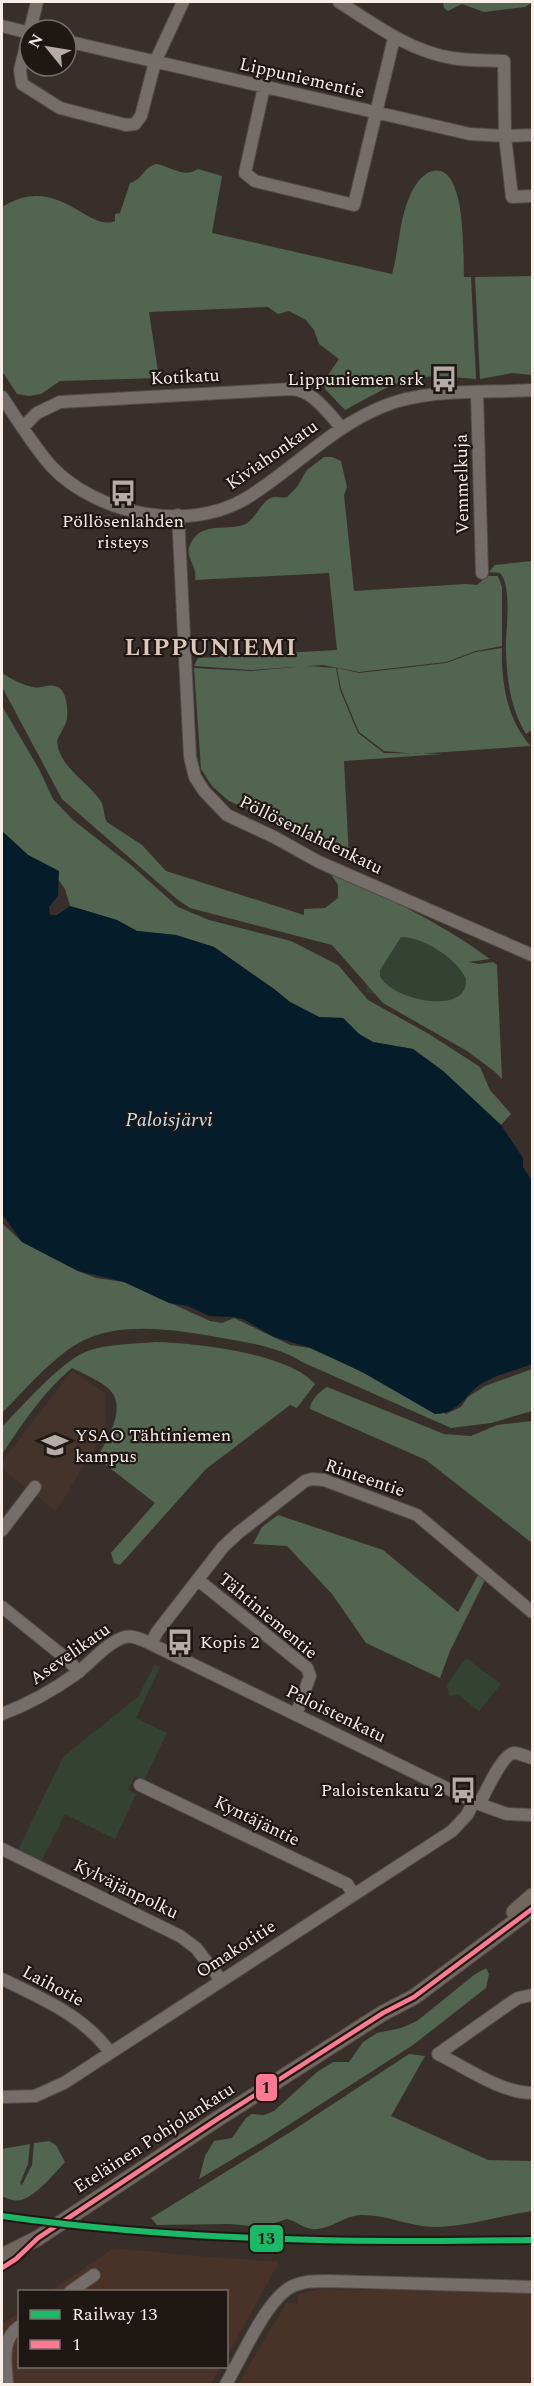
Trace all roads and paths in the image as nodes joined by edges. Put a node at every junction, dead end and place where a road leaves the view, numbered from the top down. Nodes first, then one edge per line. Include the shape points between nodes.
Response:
1 (37, 2) edge
2 (183, 2) edge
3 (339, 2) edge
4 (33, 18) edge
5 (2, 26) edge
6 (18, 29) edge
7 (394, 38) junction
8 (78, 44) edge
9 (155, 62) junction
10 (21, 78) edge
11 (264, 87) junction
12 (376, 114) junction
13 (532, 135) edge
14 (506, 136) junction
15 (532, 196) edge
16 (532, 390) edge
17 (477, 393) junction
18 (2, 397) edge
19 (23, 427) junction
20 (342, 428) junction
21 (177, 515) junction
22 (482, 573) dead end
23 (532, 955) edge
24 (35, 1487) dead end
25 (2, 1530) edge
26 (198, 1580) junction
27 (2, 1607) edge
28 (532, 1612) edge
29 (127, 1637) joint
30 (152, 1644) junction
31 (79, 1672) junction
32 (2, 1714) edge
33 (296, 1715) junction
34 (532, 1758) edge
35 (140, 1785) dead end
36 (477, 1803) junction
37 (532, 1815) edge
38 (2, 1850) edge
39 (354, 1895) junction
40 (532, 1896) edge
41 (532, 1909) edge
42 (2, 1979) edge
43 (220, 1980) junction
44 (532, 1995) edge
45 (383, 2013) junction
46 (110, 2052) junction
47 (532, 2093) edge
48 (2, 2097) edge
49 (38, 2238) junction
50 (2, 2256) edge
51 (2, 2268) edge
52 (94, 2275) dead end
53 (532, 2287) edge
54 (73, 2290) edge
55 (18, 2327) edge
56 (7, 2385) edge
57 (226, 2385) edge

1 - 4 street
2 - 9 street
3 - 7 street
5 - 6 street
7 - 12 street
7 - 14 street via 451,58 504,61
8 - 9 street, Lippuniementie
9 - 10 street via 141,116 135,123 60,108 22,84
9 - 11 street, Lippuniementie
11 - 12 street, Lippuniementie
11 - 12 street via 245,173 255,182 354,205
12 - 14 street, Lippuniementie via 470,134
13 - 14 street, Lippuniementie
14 - 15 street via 512,197
16 - 17 street, Kiviahonkatu
17 - 20 street, Kiviahonkatu via 400,400
17 - 22 street, Vemmelkuja
18 - 19 street, Kiviahonkatu
19 - 20 street, Kotikatu via 37,412 60,402 291,388 317,400
19 - 21 street, Kiviahonkatu via 51,465 94,498 134,512
20 - 21 street, Kiviahonkatu via 246,499 210,513
21 - 23 street, Pöllösenlahdenkatu via 190,757 204,791 227,815 319,862
24 - 25 street
26 - 28 street, Rinteentie via 238,1533 296,1488 312,1479 324,1480 417,1515
26 - 30 street, Rinteentie
26 - 33 street, Tähtiniementie via 307,1668 310,1676
27 - 31 street
29 - 30 street, Paloistenkatu
29 - 31 street, Asevelikatu via 115,1641
30 - 33 street, Paloistenkatu
31 - 32 street, Asevelikatu via 45,1695
33 - 36 street, Paloistenkatu
34 - 36 street, Omakotitie via 510,1755
35 - 39 street, Kyntäjäntie via 347,1884
36 - 37 street, Paloistenkatu via 507,1814
36 - 39 street, Omakotitie via 452,1831
38 - 43 street, Kylväjänpolku via 180,1936 196,1948
39 - 43 street, Omakotitie
40 - 45 main road, Eteläinen Pohjolankatu
41 - 45 main road, Eteläinen Pohjolankatu via 414,1997
42 - 46 street, Laihotie via 79,2019
43 - 46 street, Omakotitie
44 - 47 street via 508,2004 438,2054 501,2085
45 - 49 main road, Eteläinen Pohjolankatu
46 - 48 street, Omakotitie via 48,2091 35,2096
49 - 50 main road, Eteläinen Pohjolankatu
49 - 51 main road, Eteläinen Pohjolankatu
52 - 54 street
53 - 57 street via 328,2281 299,2284 281,2294 266,2314
55 - 56 street via 6,2341

